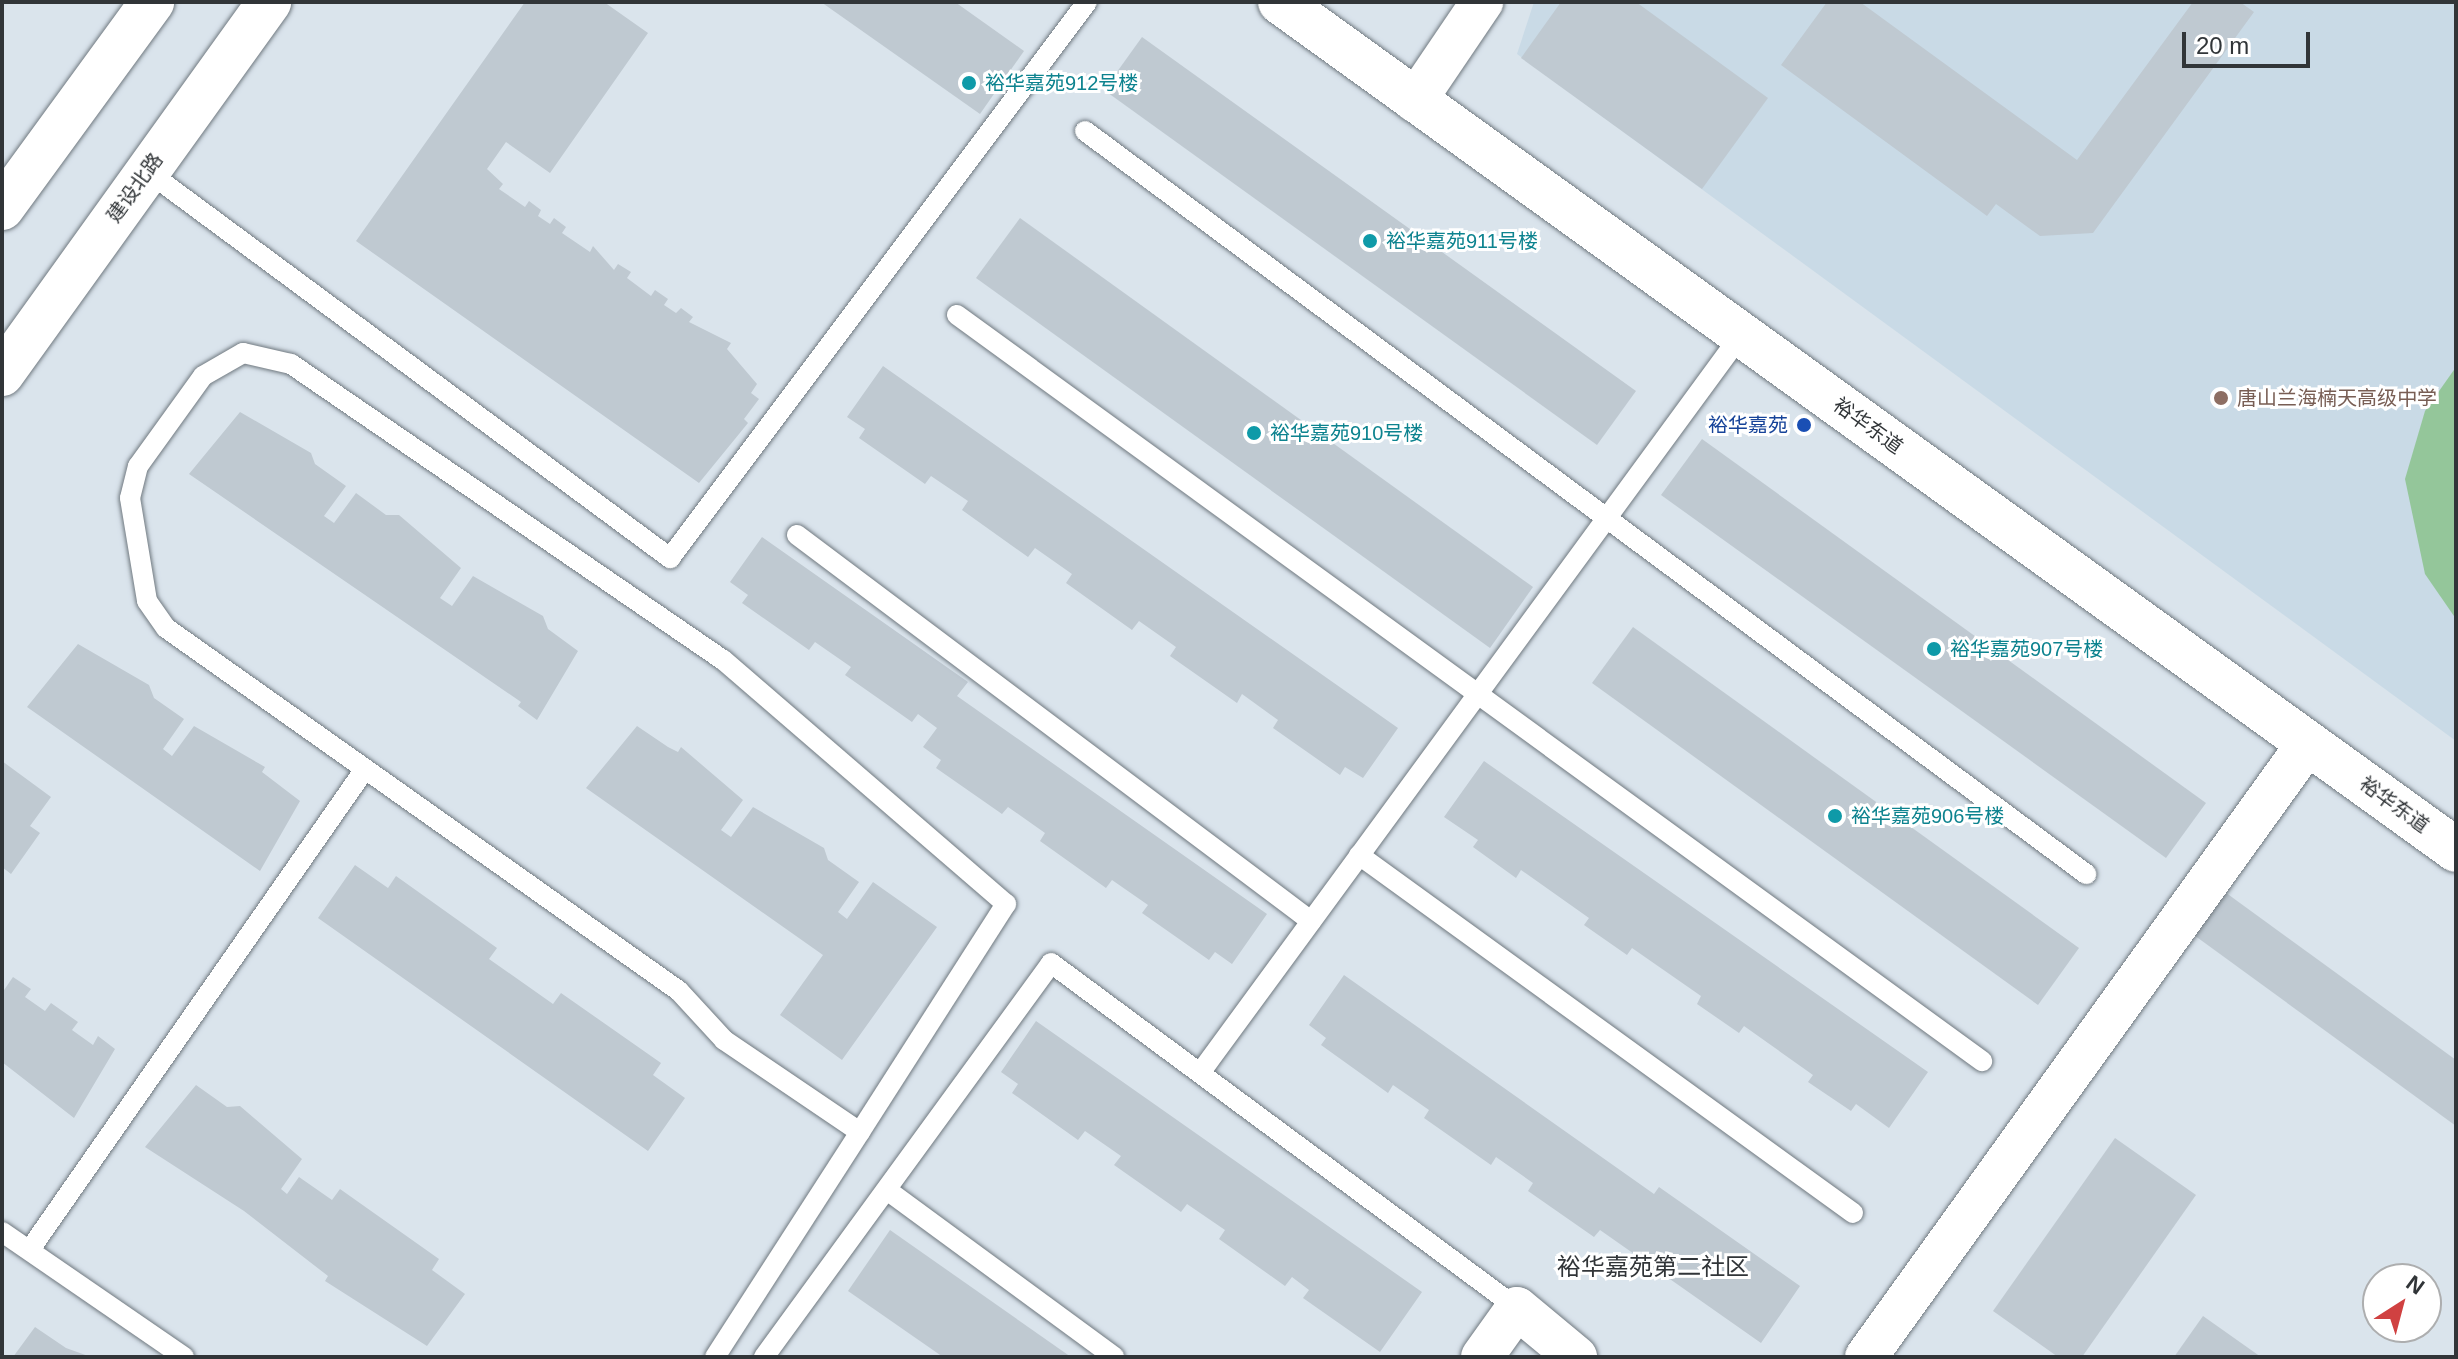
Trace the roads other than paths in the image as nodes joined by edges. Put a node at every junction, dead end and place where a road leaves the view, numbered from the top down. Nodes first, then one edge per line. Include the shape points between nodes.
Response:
1 (152, 2) edge
2 (269, 2) edge
3 (1087, 2) edge
4 (1280, 2) edge
5 (1482, 2) edge
6 (1415, 101) junction
7 (1085, 131) dead end
8 (147, 171) junction
9 (2, 208) edge
10 (957, 315) dead end
11 (1741, 335) junction
12 (2, 374) edge
13 (1607, 518) junction
14 (797, 535) dead end
15 (1478, 694) junction
16 (2308, 743) junction
17 (365, 769) junction
18 (2456, 850) edge
19 (1359, 855) junction
20 (2086, 874) dead end
21 (1311, 921) junction
22 (1982, 1061) dead end
23 (1200, 1073) junction
24 (860, 1132) junction
25 (887, 1190) junction
26 (1853, 1213) dead end
27 (2, 1232) edge
28 (31, 1248) junction
29 (1517, 1308) junction
30 (184, 1357) edge
31 (715, 1357) edge
32 (764, 1357) edge
33 (1114, 1357) edge
34 (1482, 1357) edge
35 (1576, 1357) edge
36 (1866, 1357) edge

1 - 9 street
2 - 8 street, 建设北路
3 - 8 lane via 670,558
4 - 6 street, 裕华东道
5 - 6 street
6 - 11 street, 裕华东道
7 - 13 lane
8 - 12 street, 建设北路
10 - 15 lane
11 - 13 lane
11 - 16 street, 裕华东道
13 - 15 lane
13 - 20 lane
14 - 21 lane
15 - 19 lane
15 - 22 lane
16 - 18 street, 裕华东道
16 - 36 street
17 - 24 lane via 679,991 724,1040
17 - 24 lane via 166,628 147,601 130,498 138,466 203,376 243,353 291,364 723,660 1006,904
17 - 28 lane
19 - 21 lane
19 - 26 lane
21 - 23 lane
23 - 25 lane via 1051,963
23 - 29 lane
24 - 31 lane
25 - 32 lane
25 - 33 lane
27 - 28 lane
28 - 30 lane
29 - 34 street
29 - 35 street

